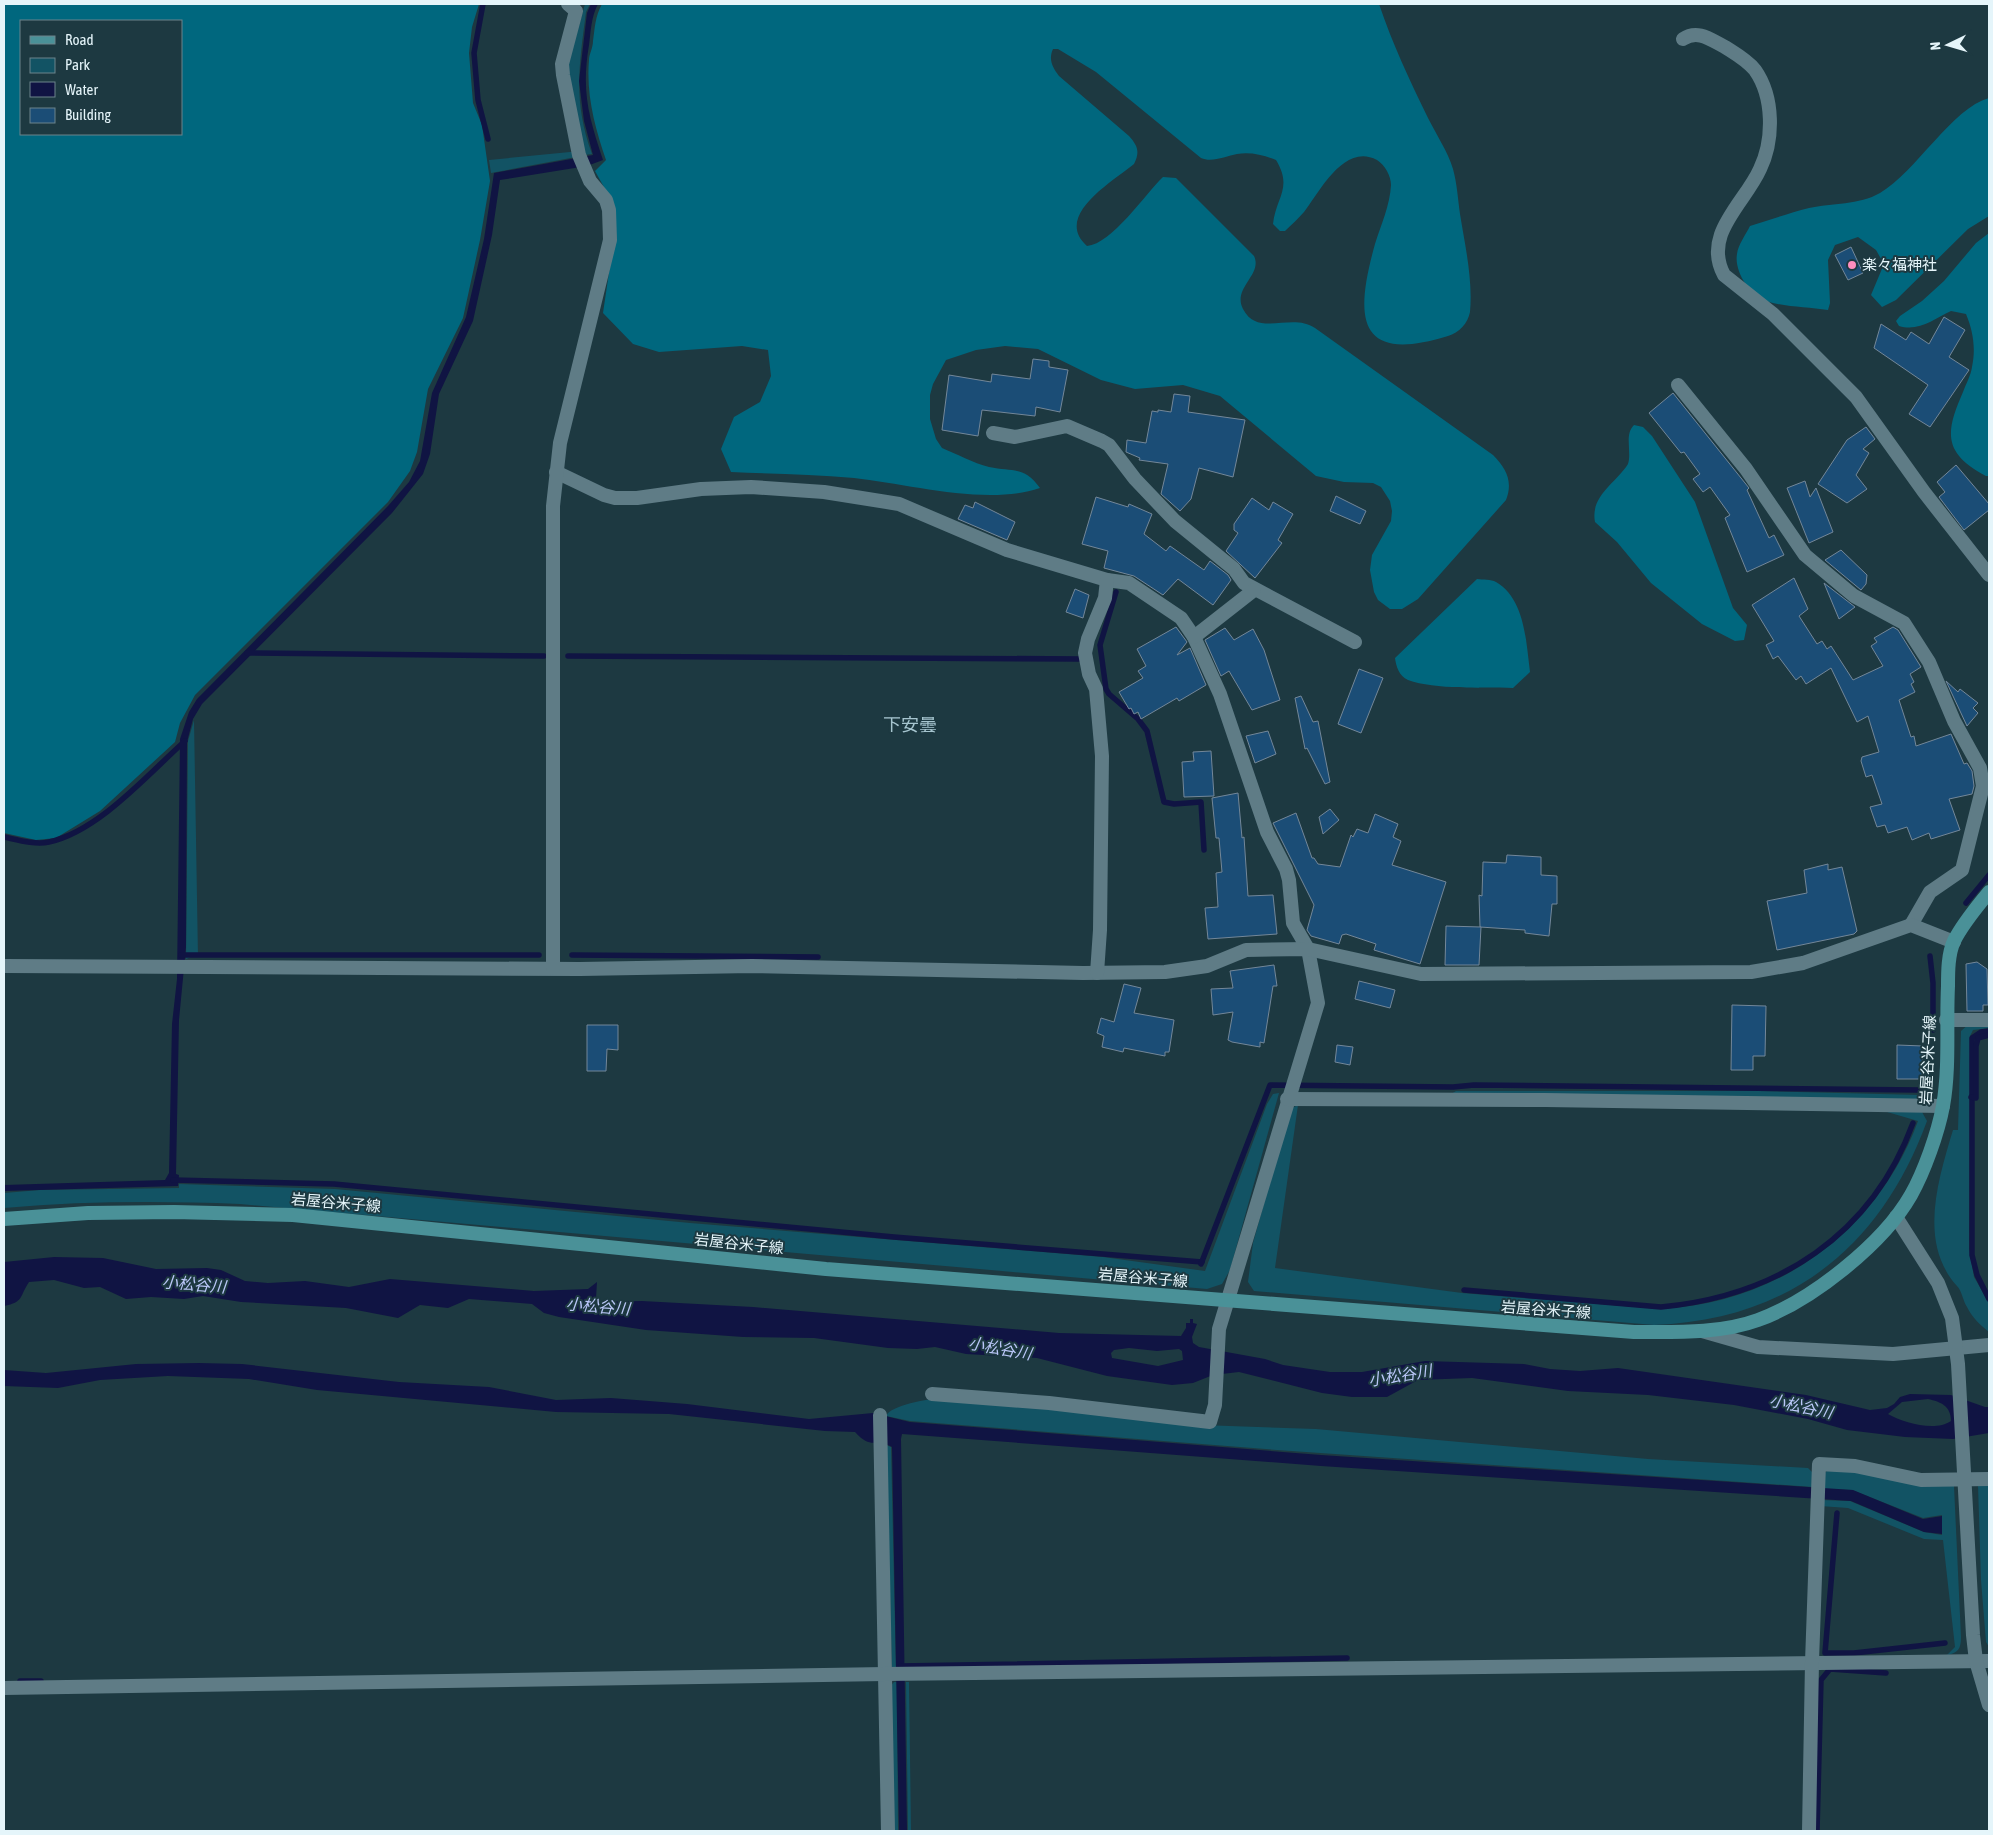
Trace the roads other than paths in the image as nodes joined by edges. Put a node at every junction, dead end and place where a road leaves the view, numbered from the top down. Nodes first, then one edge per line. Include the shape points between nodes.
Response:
1 (568, 4) edge
2 (1683, 39) dead end
3 (1678, 385) dead end
4 (993, 433) dead end
5 (556, 472) junction
6 (1989, 575) edge
7 (1107, 580) junction
8 (1254, 590) junction
9 (1194, 637) junction
10 (1355, 642) dead end
11 (1989, 892) edge
12 (1911, 925) junction
13 (1954, 942) junction
14 (1308, 949) junction
15 (4, 966) edge
16 (553, 968) junction
17 (1097, 973) junction
18 (1946, 1020) junction
19 (1989, 1020) edge
20 (1288, 1096) junction
21 (1943, 1106) junction
22 (1896, 1217) junction
23 (4, 1220) edge
24 (1228, 1302) junction
25 (1702, 1331) junction
26 (1989, 1345) edge
27 (1956, 1349) junction
28 (932, 1394) dead end
29 (880, 1415) dead end
30 (1989, 1479) edge
31 (1964, 1481) junction
32 (1983, 1661) edge
33 (1812, 1662) junction
34 (886, 1674) junction
35 (4, 1688) edge
36 (1989, 1705) edge
37 (888, 1831) edge
38 (1809, 1831) edge

1 - 5 street via 576,10 562,70 579,156 584,170 608,205 610,240 560,443
2 - 6 street via 1703,35 1740,56 1755,71 1766,96 1769,139 1764,160 1729,216 1718,243 1724,274 1773,314 1856,397
3 - 12 street via 1746,469 1805,555 1854,596 1904,623 1929,662 1954,721 1980,768 1982,786 1962,870 1930,892
4 - 8 street via 1015,437 1067,426 1109,445 1175,522
5 - 7 street via 615,498 751,487 824,492 899,504 1007,550
5 - 16 street via 553,506
7 - 9 street via 1129,584 1181,618
7 - 17 street via 1105,598 1085,653 1096,689 1102,756
8 - 9 street
8 - 10 street
9 - 14 street via 1220,694 1267,832 1286,869 1293,923
11 - 13 main road, 岩屋谷米子線
12 - 13 street
12 - 14 street via 1803,963 1751,972 1421,974
13 - 18 main road, 岩屋谷米子線 via 1948,968
14 - 17 street via 1246,950 1207,966 1165,972
14 - 20 street via 1318,1002
15 - 16 street
16 - 17 street via 752,966
18 - 19 street
18 - 21 main road, 岩屋谷米子線
20 - 21 street
20 - 24 street
21 - 22 main road, 岩屋谷米子線 via 1911,1195
22 - 25 main road, 岩屋谷米子線 via 1851,1263 1791,1305 1757,1321
22 - 27 street via 1938,1283 1952,1318
23 - 24 main road, 岩屋谷米子線 via 88,1212 293,1215 826,1269
24 - 25 main road, 岩屋谷米子線 via 1634,1332
24 - 28 street via 1219,1329 1215,1405 1210,1422 1049,1403
25 - 27 street via 1758,1347 1893,1354
26 - 27 street
27 - 31 street
29 - 34 street
30 - 31 street
31 - 32 street
31 - 33 street via 1920,1480 1855,1466 1819,1464
32 - 33 street
32 - 36 street
33 - 34 street
33 - 38 street
34 - 35 street
34 - 37 street

